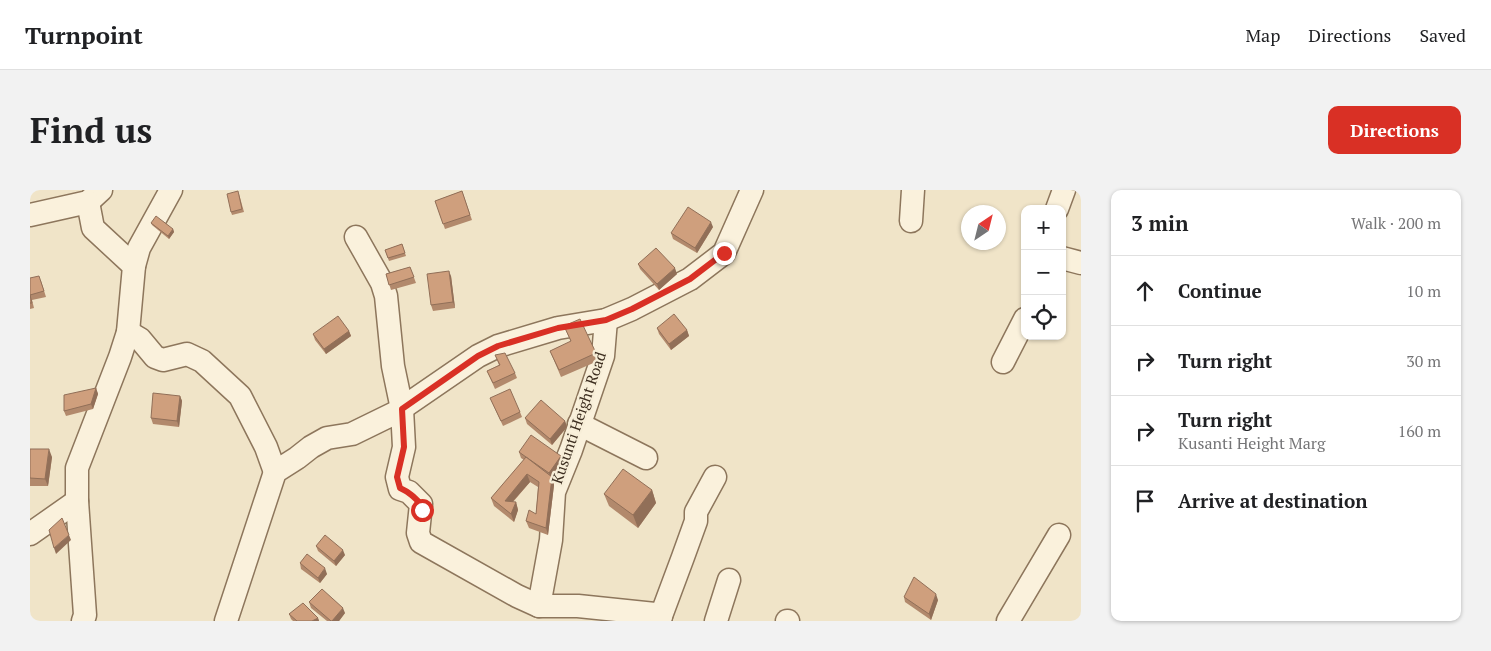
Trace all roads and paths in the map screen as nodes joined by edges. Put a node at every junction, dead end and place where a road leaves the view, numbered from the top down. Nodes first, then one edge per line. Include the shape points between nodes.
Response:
1 (171, 190) edge
2 (752, 190) edge
3 (913, 190) edge
4 (1064, 190) edge
5 (94, 196) edge
6 (1058, 205) edge
7 (30, 215) edge
8 (911, 221) dead end
9 (356, 237) dead end
10 (1066, 259) edge
11 (1081, 263) edge
12 (134, 266) junction
13 (606, 320) junction
14 (1021, 327) edge
15 (128, 332) junction
16 (1003, 362) dead end
17 (402, 409) junction
18 (580, 424) junction
19 (646, 458) dead end
20 (276, 472) junction
21 (715, 477) dead end
22 (77, 501) junction
23 (30, 534) edge
24 (1059, 535) dead end
25 (729, 580) dead end
26 (539, 606) junction
27 (574, 614) edge
28 (660, 619) edge
29 (83, 621) edge
30 (226, 621) edge
31 (716, 621) edge
32 (1008, 621) edge

1 - 12 street via 139,248
2 - 13 street via 724,253 690,279
3 - 8 street
4 - 6 street
5 - 7 street
5 - 12 street via 93,228
9 - 17 street via 386,296 393,366
10 - 11 street
12 - 15 street
13 - 17 street via 558,328 498,346 478,356
13 - 18 street, Kusunti Height Road via 603,356
14 - 16 street
15 - 20 street via 163,360 187,354 202,361 240,396
15 - 22 street via 77,468
17 - 20 street via 352,434 327,438
17 - 26 street via 404,447 397,477 400,488 421,504 418,533 421,542
18 - 19 street
18 - 26 street, Kusunti Height Road via 554,492 551,540
20 - 30 street
21 - 28 street via 696,512 684,557
22 - 23 street
22 - 29 street
24 - 32 street
25 - 31 street
26 - 27 street
27 - 28 street

